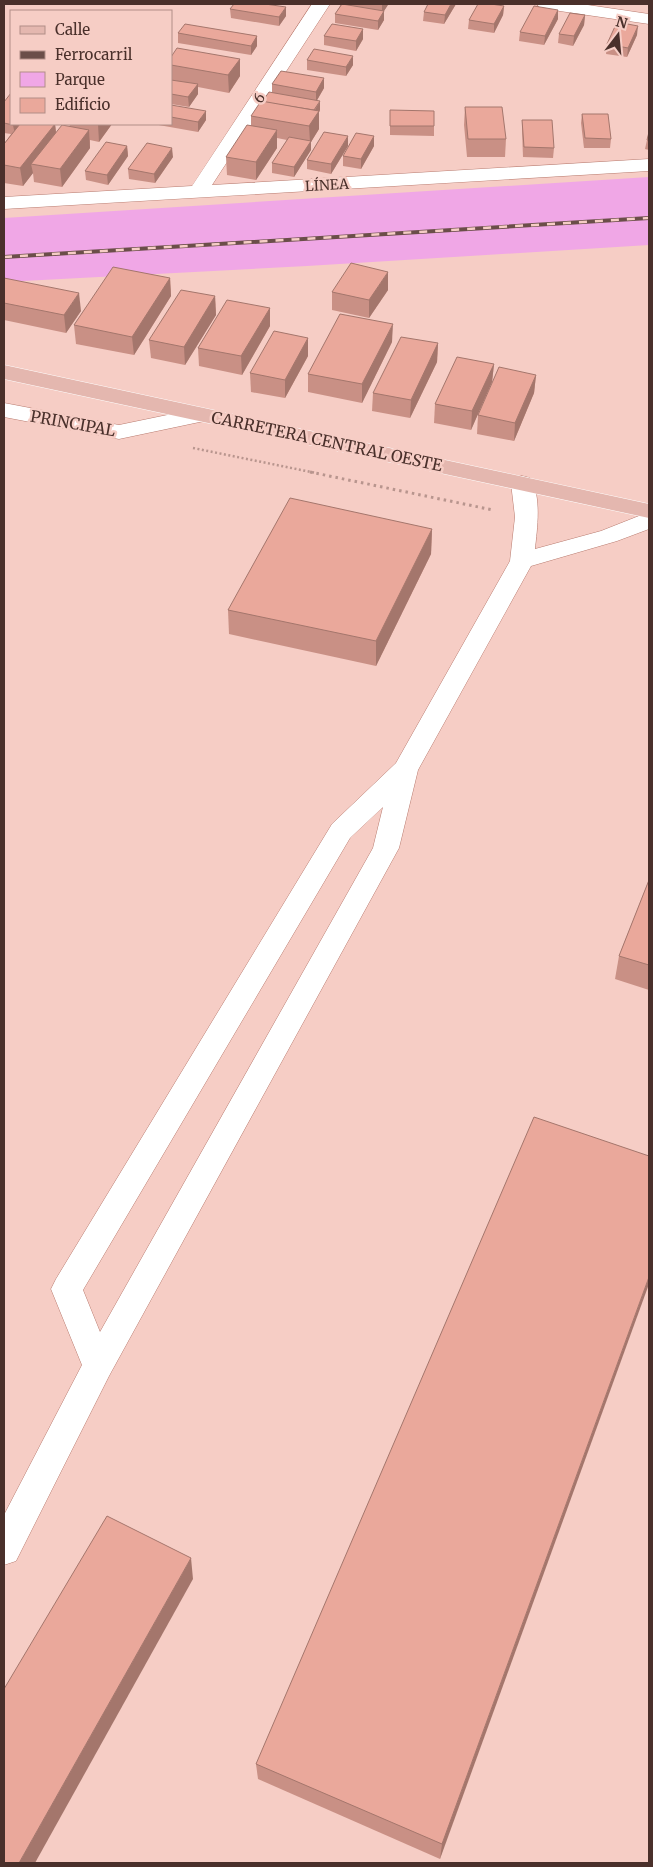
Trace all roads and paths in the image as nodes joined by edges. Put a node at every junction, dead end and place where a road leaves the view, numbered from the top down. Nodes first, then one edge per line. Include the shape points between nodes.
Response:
1 (321, 4) edge
2 (546, 4) edge
3 (649, 19) edge
4 (649, 166) edge
5 (197, 193) junction
6 (4, 204) edge
7 (4, 372) edge
8 (4, 410) edge
9 (201, 415) junction
10 (187, 446) dead end
11 (522, 483) junction
12 (649, 511) edge
13 (527, 517) junction
14 (649, 520) edge
15 (522, 562) junction
16 (405, 770) junction
17 (98, 1366) junction
18 (4, 1549) edge

1 - 5 street, 6
2 - 3 street
4 - 5 street, LÍNEA
5 - 6 street, LÍNEA
7 - 9 main road, CARRETERA CENTRAL OESTE
8 - 9 street, PRINCIPAL via 119,432
9 - 11 main road, CARRETERA CENTRAL OESTE
10 - 13 path
11 - 12 main road, CARRETERA CENTRAL OESTE
11 - 13 street
13 - 15 street
14 - 15 street via 609,536
15 - 16 street
16 - 17 street via 386,848
16 - 17 street via 341,831 67,1289
17 - 18 street

